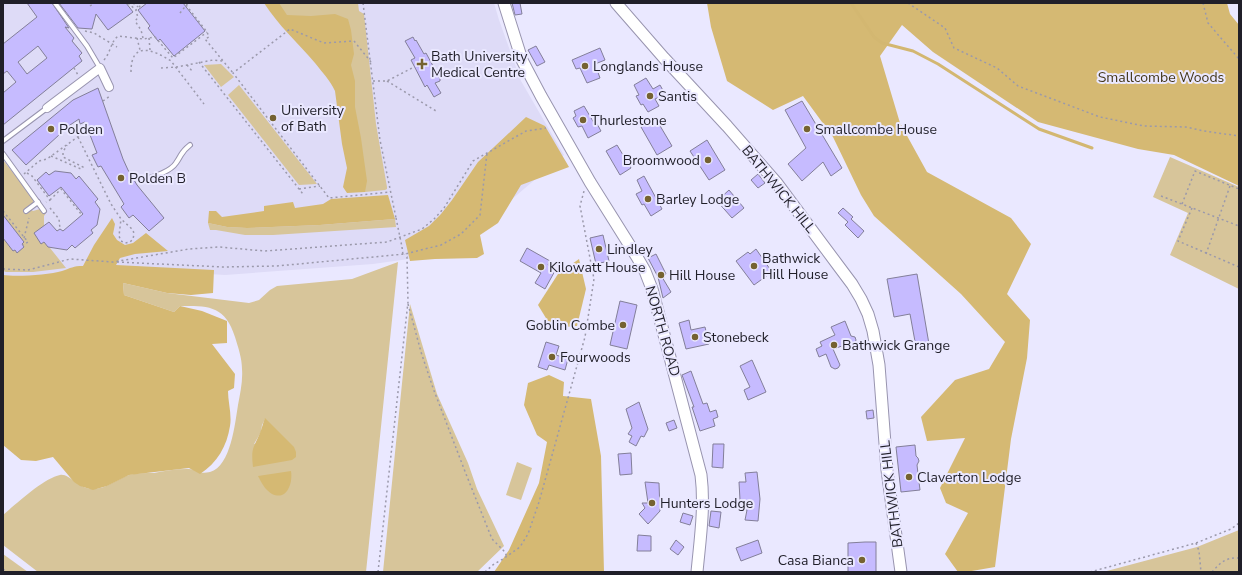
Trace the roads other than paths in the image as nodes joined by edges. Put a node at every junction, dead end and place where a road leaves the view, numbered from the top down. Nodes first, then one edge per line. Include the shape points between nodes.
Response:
1 (55, 3) edge
2 (504, 3) edge
3 (616, 3) edge
4 (100, 67) junction
5 (109, 87) dead end
6 (47, 108) joint
7 (3, 141) edge
8 (190, 145) dead end
9 (3, 154) edge
10 (145, 179) dead end
11 (38, 202) junction
12 (26, 211) dead end
13 (44, 211) dead end
14 (697, 572) edge
15 (901, 572) edge

1 - 4 lane
2 - 14 street, NORTH ROAD via 522,60 590,182 645,271 652,289 702,475 704,492
3 - 15 street, BATHWICK HILL via 785,193 861,299 873,331 878,358 887,470
4 - 5 street
4 - 6 street
6 - 7 lane
8 - 10 lane via 182,151 175,165
9 - 11 lane
11 - 12 lane
11 - 13 lane

